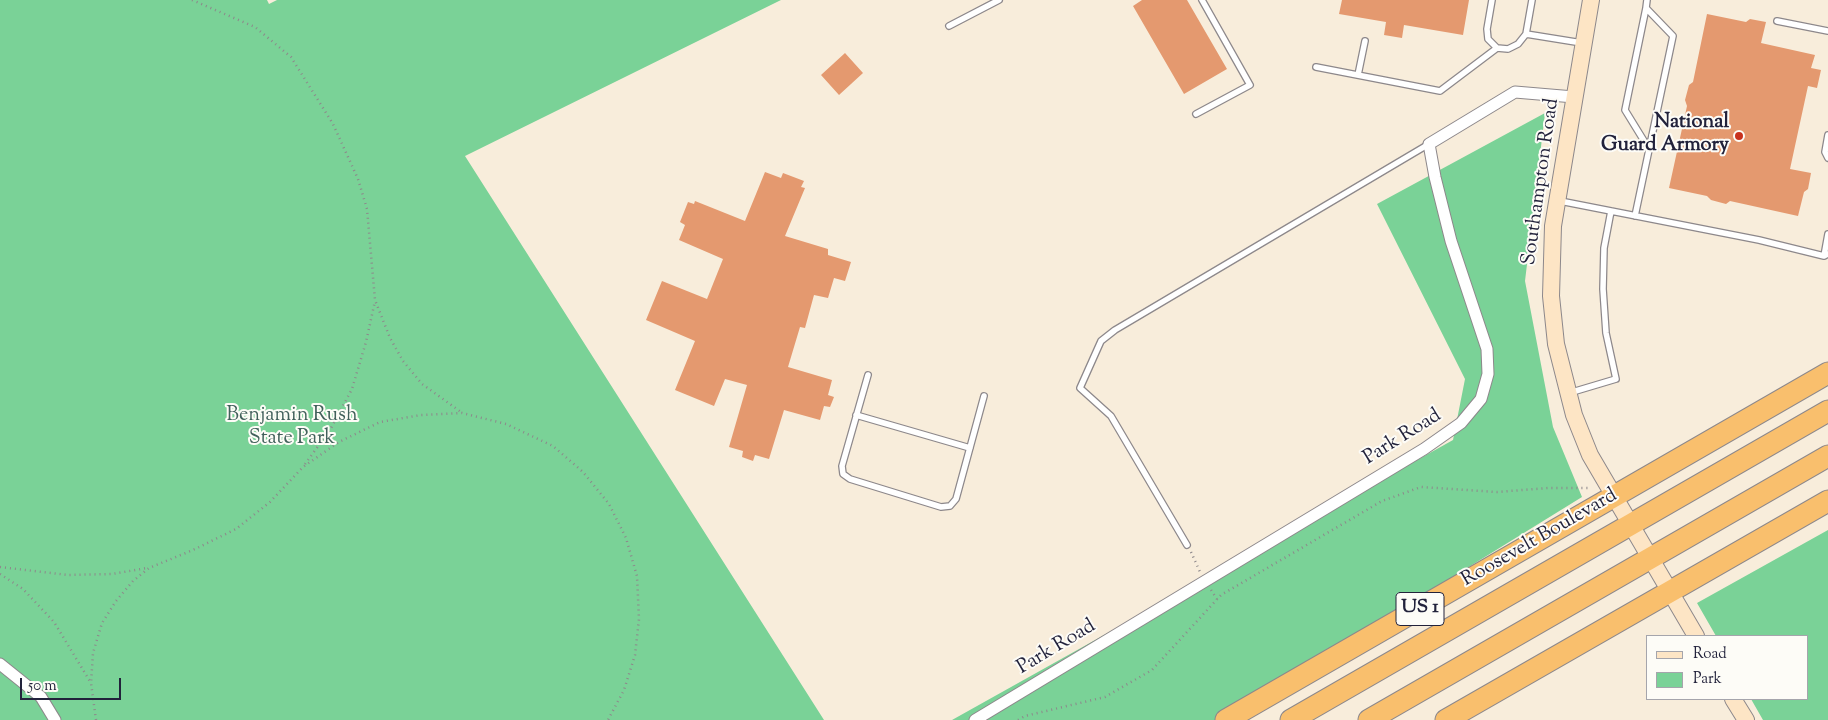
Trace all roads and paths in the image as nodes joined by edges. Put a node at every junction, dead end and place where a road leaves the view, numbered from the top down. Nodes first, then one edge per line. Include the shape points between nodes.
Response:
1 (192, 0) edge
2 (998, 0) edge
3 (1202, 0) edge
4 (1492, 0) edge
5 (1532, 0) edge
6 (1591, 0) edge
7 (1647, 0) edge
8 (1646, 8) junction
9 (1777, 21) dead end
10 (949, 26) dead end
11 (1828, 30) edge
12 (1526, 34) junction
13 (1365, 40) dead end
14 (1584, 43) junction
15 (1497, 48) junction
16 (1316, 67) dead end
17 (1358, 75) junction
18 (1574, 97) junction
19 (1196, 114) dead end
20 (1828, 135) edge
21 (1430, 144) junction
22 (1649, 149) junction
23 (1828, 158) edge
24 (1557, 200) junction
25 (1611, 212) junction
26 (1635, 216) junction
27 (1828, 234) edge
28 (1826, 255) edge
29 (375, 300) junction
30 (1828, 373) edge
31 (868, 375) dead end
32 (1567, 394) junction
33 (984, 396) dead end
34 (1828, 411) edge
35 (462, 413) junction
36 (856, 415) junction
37 (970, 448) junction
38 (1828, 456) edge
39 (303, 467) junction
40 (1588, 488) dead end
41 (1613, 497) junction
42 (1828, 500) edge
43 (1629, 525) junction
44 (1187, 545) joint
45 (1650, 559) junction
46 (0, 567) edge
47 (149, 568) junction
48 (1200, 573) dead end
49 (0, 574) edge
50 (1208, 586) dead end
51 (1669, 592) junction
52 (1217, 599) junction
53 (1695, 635) edge
54 (0, 664) edge
55 (90, 683) junction
56 (1734, 700) edge
57 (55, 720) edge
58 (96, 720) edge
59 (608, 720) edge
60 (976, 720) edge
61 (1018, 720) edge
62 (1226, 720) edge
63 (1292, 720) edge
64 (1369, 720) edge
65 (1446, 720) edge
66 (1746, 720) edge

1 - 29 path via 255,27 291,58 333,124 348,152 367,209
2 - 10 lane
3 - 19 lane via 1250,85
4 - 15 lane via 1487,30 1488,39
5 - 12 lane
6 - 14 street, Southampton Road
7 - 8 lane
8 - 22 lane via 1624,110
8 - 22 lane via 1672,36
9 - 11 lane
12 - 14 lane
12 - 15 lane via 1518,44 1508,49
13 - 17 lane
14 - 18 street, Southampton Road
15 - 17 lane via 1440,91
16 - 17 lane
18 - 21 street via 1515,92
18 - 24 street, Southampton Road
20 - 23 lane via 1825,152
21 - 44 lane via 1101,341 1080,388 1111,416
21 - 60 street, Park Road via 1451,241 1486,350 1488,374 1481,399 1461,423 1424,449
22 - 26 lane
24 - 25 lane
24 - 32 street, Southampton Road via 1551,248 1551,296 1556,344
25 - 26 lane
25 - 32 lane via 1604,248 1603,289 1606,333 1616,379
26 - 28 lane
27 - 28 lane
29 - 35 path via 403,361 422,384
29 - 39 path via 352,389 330,430
30 - 41 highway, Roosevelt Boulevard / US 1
31 - 36 lane
32 - 41 street, Southampton Road via 1584,442
33 - 37 lane
34 - 43 highway, Roosevelt Boulevard / US 1
35 - 39 path via 380,422 339,442
35 - 59 path via 506,424 553,446 583,472 609,504 626,538 637,576 640,619 635,655 624,690
36 - 37 lane
36 - 37 lane via 842,466 843,474 850,479 941,507 950,506 956,499
38 - 45 highway
39 - 47 path via 270,502 236,530
40 - 52 path via 1497,492 1421,487 1382,501
41 - 43 street, Southampton Road
41 - 62 highway, Roosevelt Boulevard / US 1
42 - 51 highway
43 - 45 street, Southampton Road
43 - 63 highway, Roosevelt Boulevard / US 1
44 - 48 path
45 - 51 street, Southampton Road
45 - 64 highway
46 - 47 path via 68,575 112,574
47 - 55 path via 127,588 102,623 93,653
49 - 55 path via 23,589 54,622
50 - 52 path
51 - 53 street, Southampton Road
51 - 65 highway
52 - 61 path via 1152,670 1106,698
54 - 57 street via 41,697
55 - 58 path
56 - 66 street

